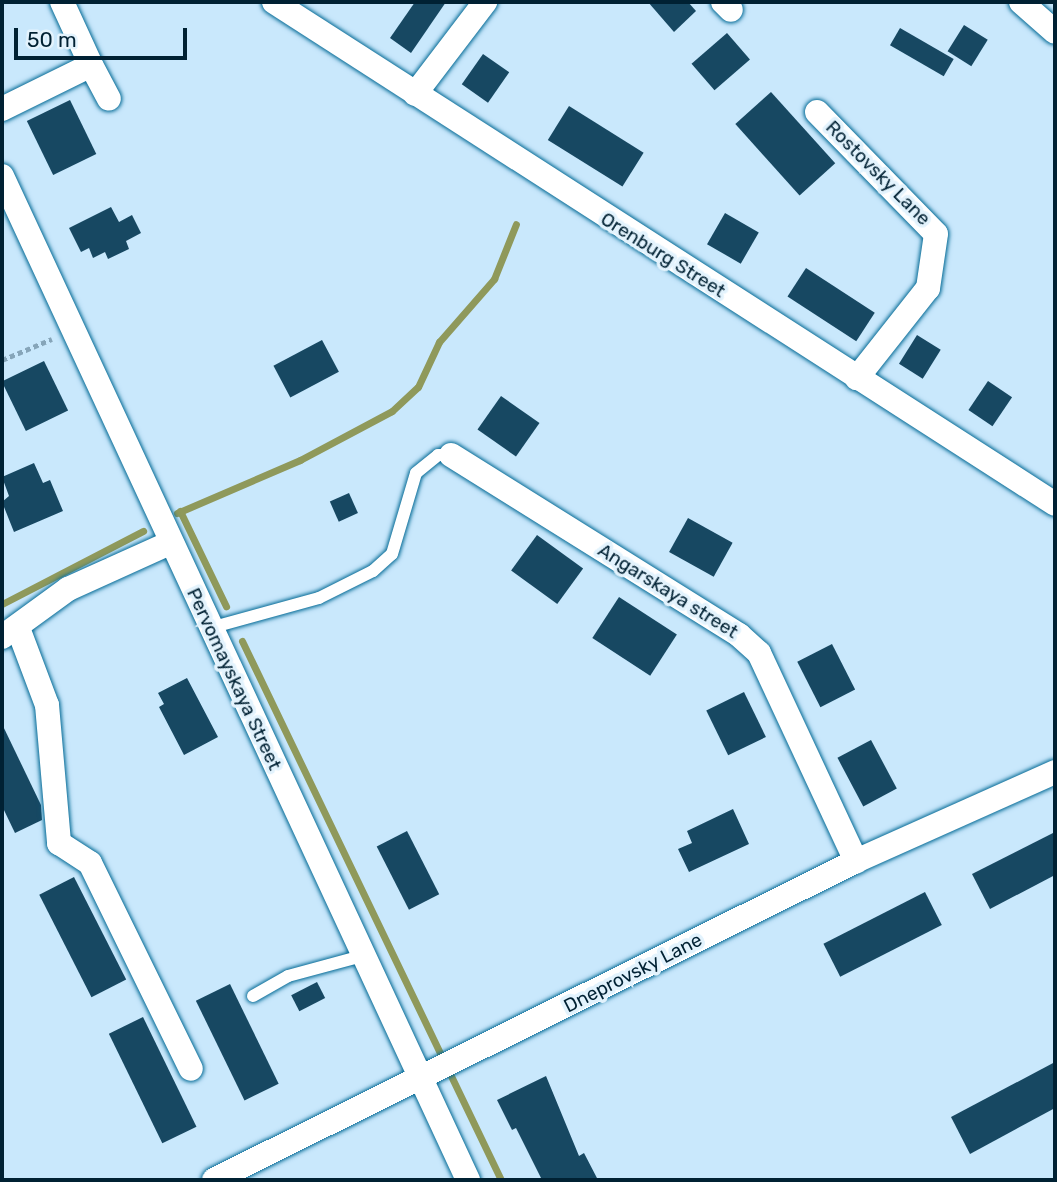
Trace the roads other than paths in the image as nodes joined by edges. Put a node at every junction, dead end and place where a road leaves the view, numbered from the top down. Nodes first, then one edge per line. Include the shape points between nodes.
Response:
1 (62, 2) edge
2 (274, 2) edge
3 (485, 2) edge
4 (1021, 2) edge
5 (1055, 32) edge
6 (91, 65) junction
7 (415, 94) junction
8 (109, 99) dead end
9 (2, 110) edge
10 (817, 111) dead end
11 (2, 176) edge
12 (857, 378) junction
13 (450, 455) joint
14 (1055, 504) edge
15 (170, 543) junction
16 (210, 628) junction
17 (10, 632) edge
18 (1055, 772) edge
19 (856, 861) junction
20 (366, 956) junction
21 (253, 996) dead end
22 (191, 1069) dead end
23 (424, 1078) junction
24 (214, 1180) edge
25 (468, 1180) edge

1 - 6 street
2 - 7 street, Orenburg Street
3 - 7 street
4 - 5 street
6 - 8 street
6 - 9 street
7 - 12 street, Orenburg Street
10 - 12 street, Rostovsky Lane via 936,234 929,288
11 - 15 street, Pervomayskaya Street
12 - 14 street, Orenburg Street
13 - 16 lane via 438,455 416,473 392,554 373,571 319,598
13 - 19 street, Angarskaya street via 739,635 759,653
15 - 16 street, Pervomayskaya Street
15 - 17 street via 68,589
16 - 20 street, Pervomayskaya Street
17 - 22 street via 47,705 59,843 90,863
18 - 19 street, Dneprovsky Lane
19 - 23 street, Dneprovsky Lane
20 - 21 lane via 288,976
20 - 23 street, Pervomayskaya Street
23 - 24 street, Dneprovsky Lane
23 - 25 street, Pervomayskaya Street

